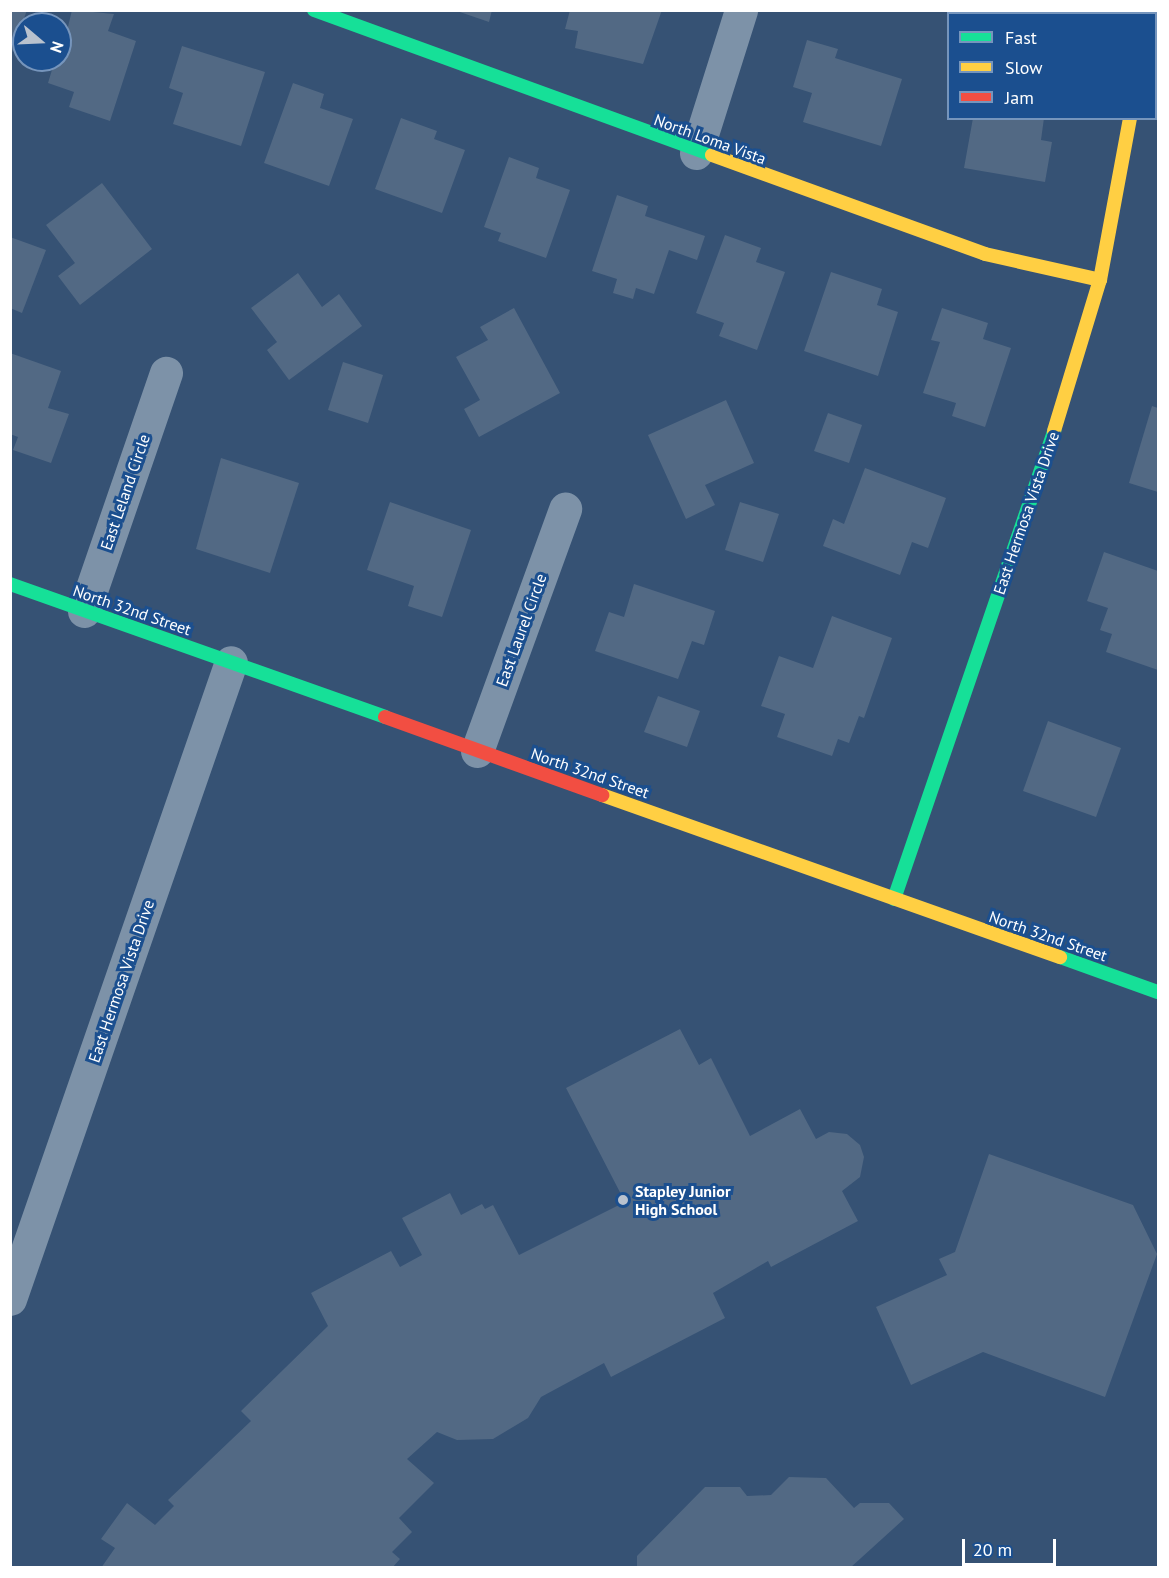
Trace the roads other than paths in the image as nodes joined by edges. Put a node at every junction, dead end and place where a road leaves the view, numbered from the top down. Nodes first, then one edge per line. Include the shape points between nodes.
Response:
1 (314, 10) edge
2 (741, 10) edge
3 (1130, 120) edge
4 (696, 153) junction
5 (1100, 280) junction
6 (166, 373) dead end
7 (565, 509) dead end
8 (10, 585) edge
9 (84, 611) junction
10 (231, 662) junction
11 (477, 751) junction
12 (894, 899) junction
13 (1158, 992) edge
14 (10, 1299) edge

1 - 4 street, North Loma Vista
2 - 4 street
3 - 5 street, East Hermosa Vista Drive
4 - 5 street, North Loma Vista via 985,254
5 - 12 street, East Hermosa Vista Drive via 1070,385
6 - 9 street, East Leland Circle
7 - 11 street, East Laurel Circle
8 - 9 street, North 32nd Street
9 - 10 street, North 32nd Street
10 - 11 street, North 32nd Street
10 - 14 street, East Hermosa Vista Drive
11 - 12 street, North 32nd Street
12 - 13 street, North 32nd Street

